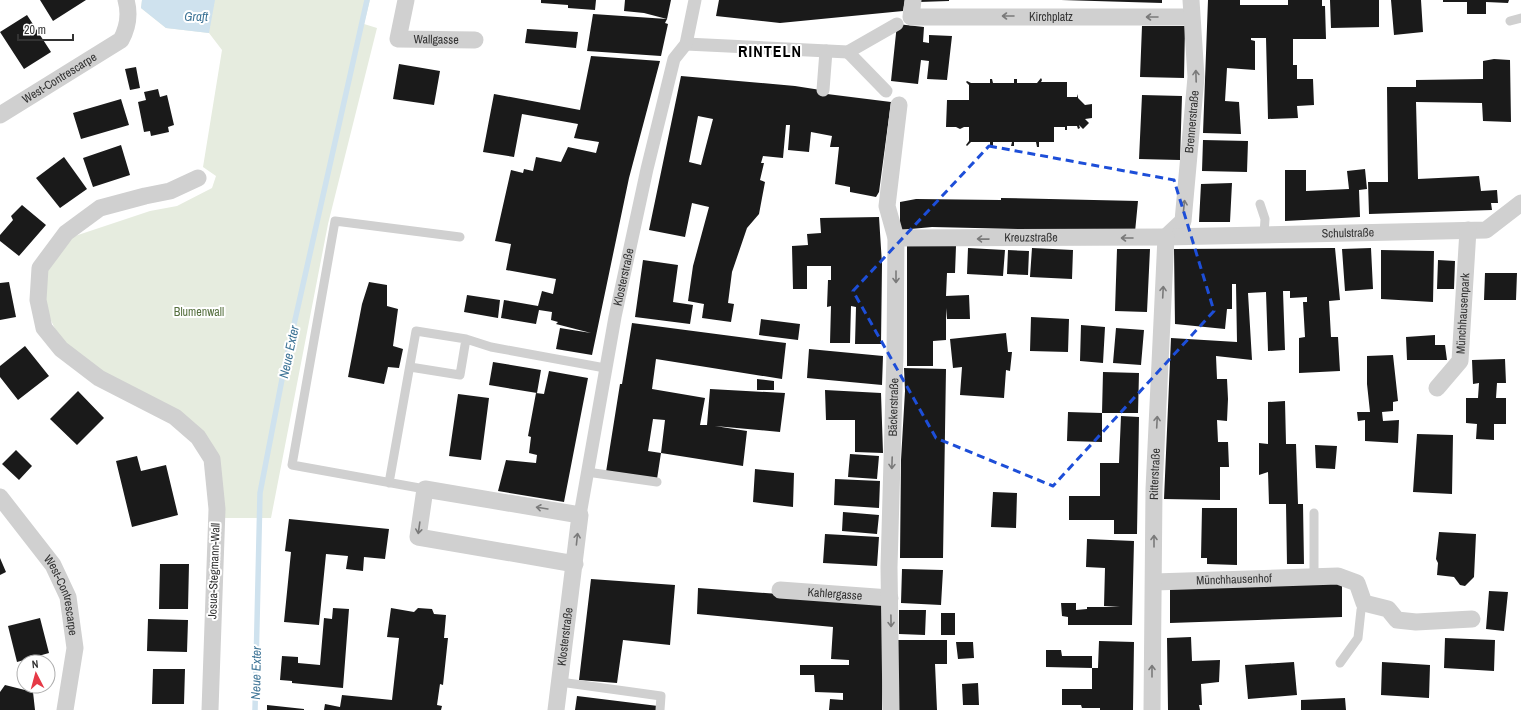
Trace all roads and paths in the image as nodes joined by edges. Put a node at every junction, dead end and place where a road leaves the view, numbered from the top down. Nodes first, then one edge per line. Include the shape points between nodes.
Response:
1 (126, 0) edge
2 (406, 0) edge
3 (695, 0) edge
4 (1191, 0) edge
5 (907, 14) edge
6 (1191, 17) junction
7 (1521, 18) edge
8 (1510, 21) dead end
9 (475, 40) dead end
10 (686, 44) junction
11 (826, 51) junction
12 (848, 52) junction
13 (823, 90) dead end
14 (886, 91) dead end
15 (899, 105) dead end
16 (0, 115) edge
17 (198, 178) dead end
18 (1521, 203) edge
19 (1260, 204) dead end
20 (1468, 230) junction
21 (1264, 235) junction
22 (460, 237) dead end
23 (1166, 237) junction
24 (896, 238) junction
25 (466, 339) junction
26 (410, 367) junction
27 (606, 368) junction
28 (1437, 388) dead end
29 (588, 472) junction
30 (657, 482) dead end
31 (388, 483) junction
32 (425, 489) junction
33 (0, 497) edge
34 (1314, 513) dead end
35 (580, 515) junction
36 (575, 564) junction
37 (1314, 576) junction
38 (1154, 582) junction
39 (780, 590) dead end
40 (890, 598) junction
41 (1364, 603) junction
42 (1472, 619) dead end
43 (1340, 663) dead end
44 (560, 682) junction
45 (65, 710) edge
46 (210, 710) edge
47 (556, 710) edge
48 (660, 710) edge
49 (891, 710) edge
50 (1152, 710) edge

1 - 16 street, West-Contrescarpe via 127,29 121,40
2 - 9 street, Wallgasse via 398,39
3 - 10 street
4 - 6 street, Brennerstraße
6 -> 5 street, Kirchplatz
5 - 12 street
23 -> 6 street, Brennerstraße via 1183,221 1196,91
7 - 8 lane
10 - 11 street
10 - 27 street, Klosterstraße via 674,60 647,169
11 - 12 street
11 - 13 street
12 - 14 street
15 - 24 street, Bäckerstraße via 887,206
17 - 46 street, Josua-Stegmann-Wall via 170,192 100,208 66,233 40,268 38,300 44,328 61,349 99,378 175,418 198,437 212,459 217,509
18 - 20 street, Schulstraße via 1486,230
19 - 21 lane via 1265,219
20 - 21 street, Schulstraße
20 - 28 street, Münchhausenpark via 1460,360
21 - 23 street, Schulstraße
22 - 31 lane via 335,221 292,465
23 -> 24 street, Kreuzstraße
38 -> 23 street, Ritterstraße via 1154,489
24 -> 40 street, Bäckerstraße
25 - 26 lane via 416,331
25 - 26 lane via 460,375
25 - 27 lane via 491,347
26 - 31 lane
27 - 29 street, Klosterstraße
29 - 30 lane
29 - 35 street, Klosterstraße
31 - 32 lane
35 -> 32 street
32 -> 36 street via 418,537
33 - 45 street, West-Contrescarpe via 53,565 68,598 75,648
34 - 37 lane
36 -> 35 street, Klosterstraße
36 - 44 street, Klosterstraße
37 - 38 street, Münchhausenhof
37 - 41 street, Münchhausenhof via 1338,576 1357,583
50 -> 38 street, Ritterstraße
39 - 40 street, Kahlergasse
40 -> 49 street, Bäckerstraße
41 - 42 street via 1388,609 1397,620 1416,622
41 - 43 lane via 1358,638
44 - 47 street, Klosterstraße
44 - 48 lane via 661,696

